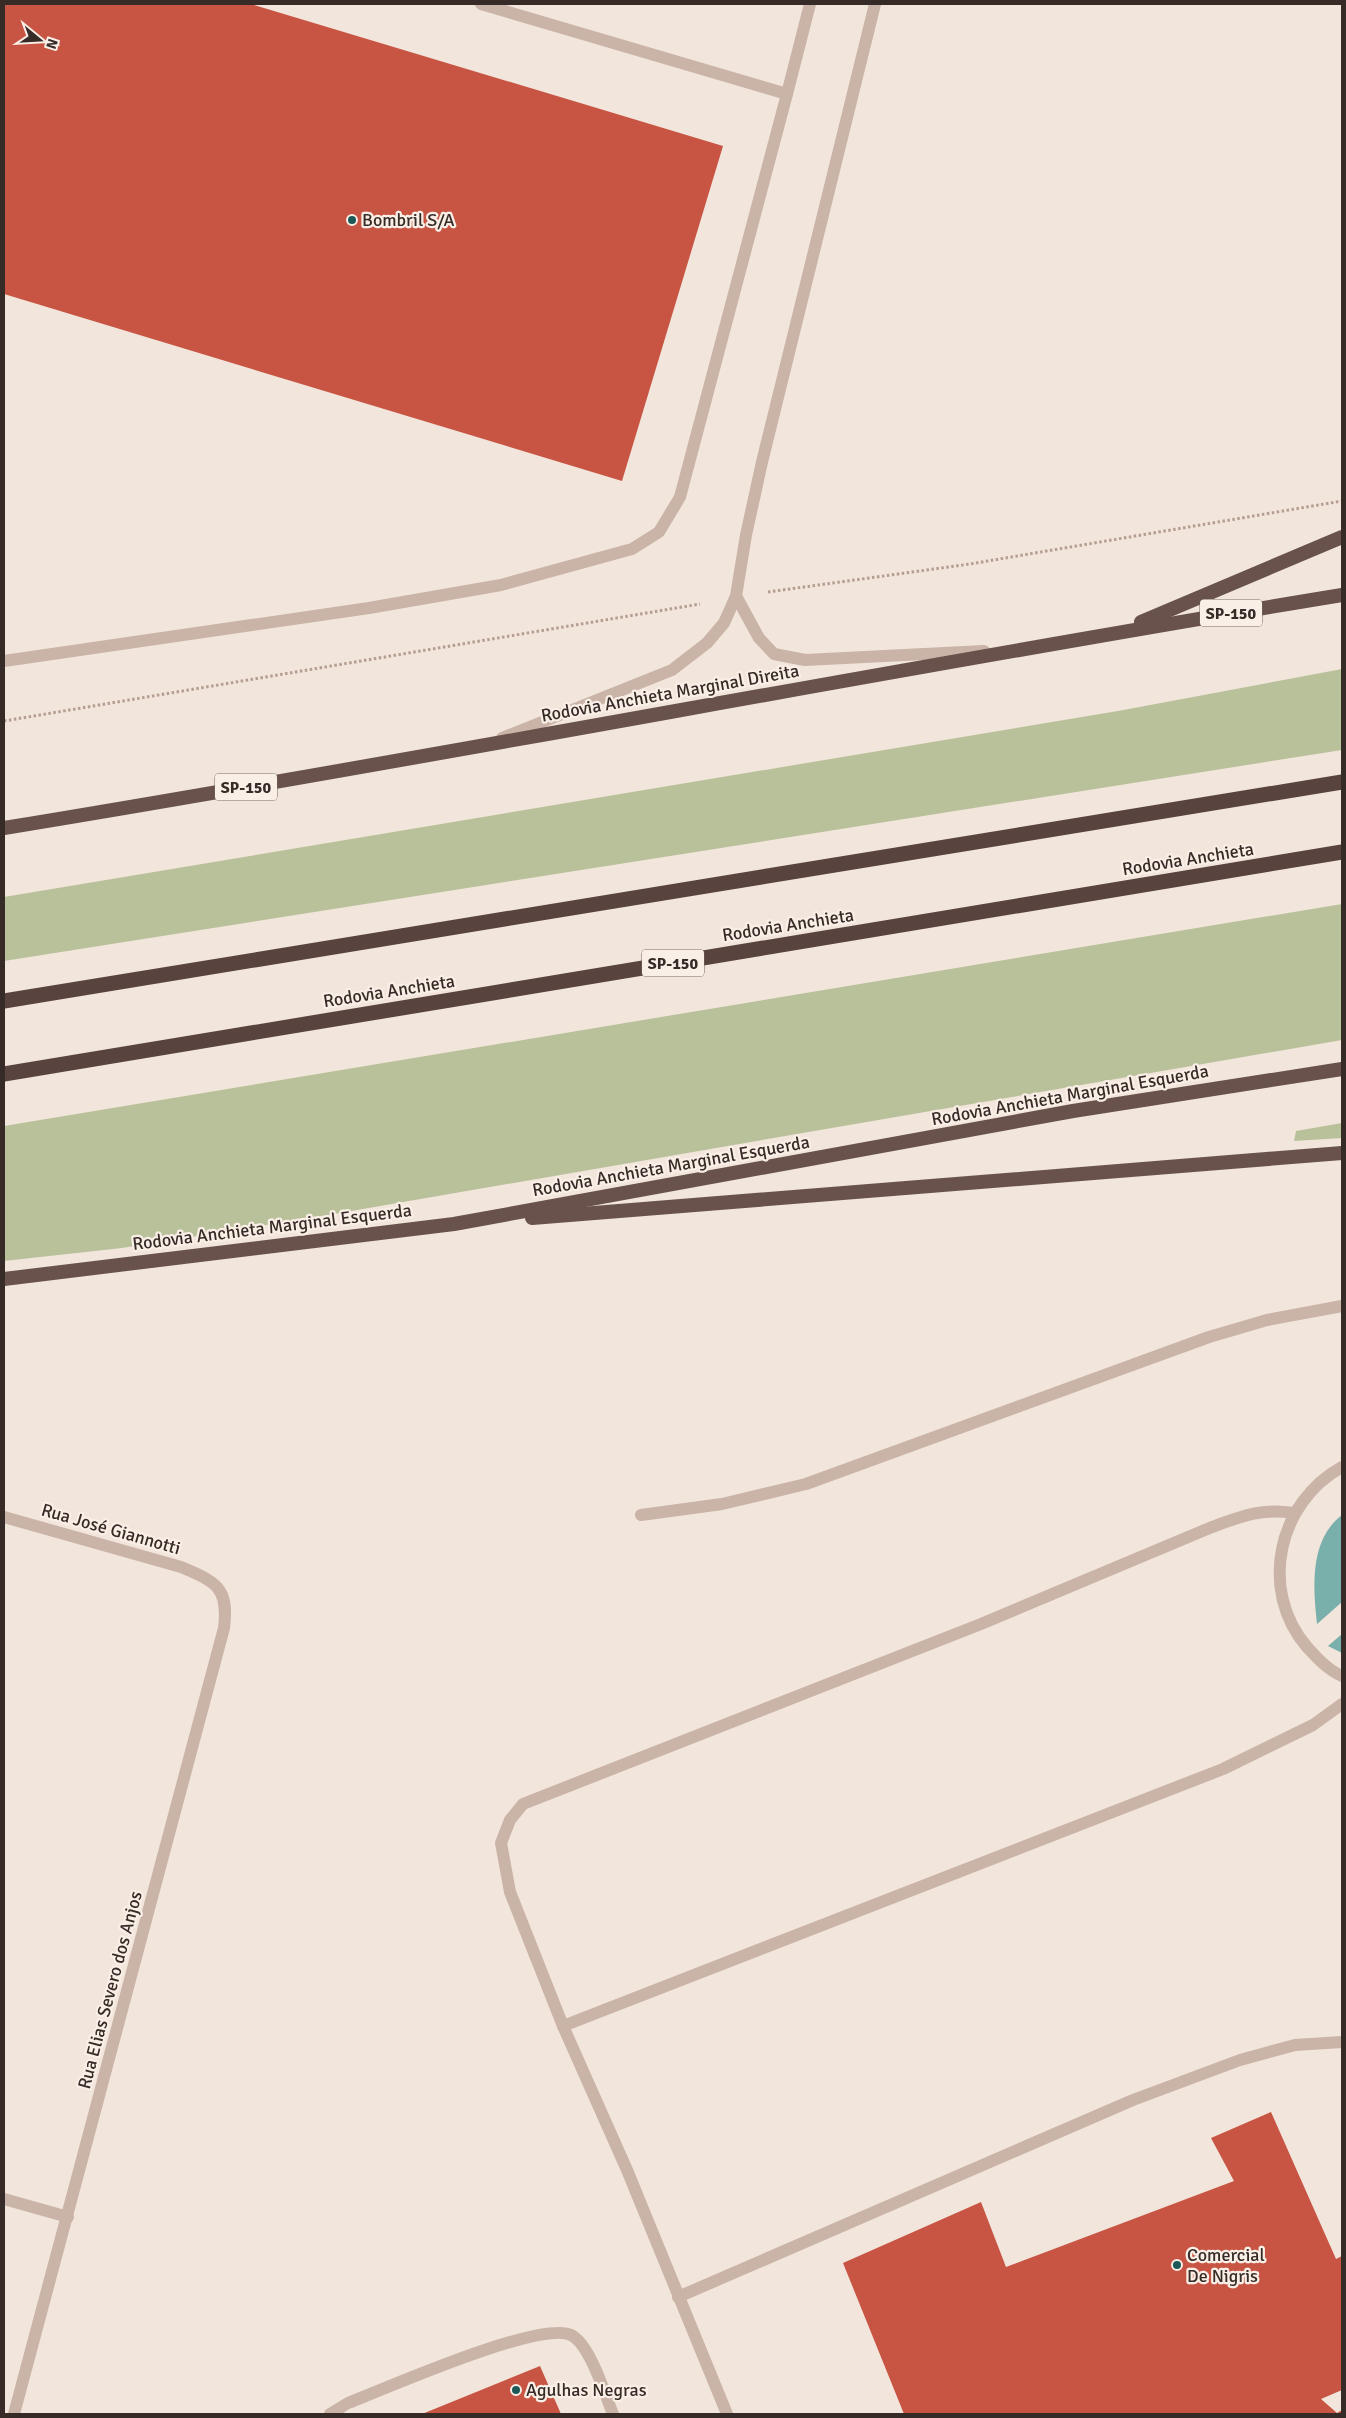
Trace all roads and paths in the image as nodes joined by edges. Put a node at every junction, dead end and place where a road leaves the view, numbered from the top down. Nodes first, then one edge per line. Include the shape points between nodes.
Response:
1 (481, 4) edge
2 (810, 4) edge
3 (875, 4) edge
4 (787, 94) junction
5 (1342, 501) edge
6 (1342, 537) edge
7 (1342, 595) edge
8 (736, 596) junction
9 (1120, 631) junction
10 (1017, 650) junction
11 (4, 661) edge
12 (4, 721) edge
13 (488, 744) junction
14 (1342, 782) edge
15 (4, 828) edge
16 (1342, 852) edge
17 (4, 1001) edge
18 (1342, 1069) edge
19 (4, 1074) edge
20 (1342, 1153) edge
21 (454, 1224) junction
22 (4, 1279) edge
23 (1342, 1306) edge
24 (1342, 1467) edge
25 (1294, 1513) junction
26 (641, 1515) dead end
27 (4, 1516) edge
28 (208, 1579) joint
29 (1342, 1676) edge
30 (1342, 1704) edge
31 (563, 2026) junction
32 (1342, 2042) edge
33 (4, 2199) edge
34 (68, 2218) junction
35 (678, 2297) junction
36 (14, 2414) edge
37 (330, 2414) edge
38 (613, 2414) edge
39 (727, 2414) edge

1 - 4 street
2 - 4 street
3 - 8 street via 762,462
4 - 11 street via 680,497 659,532 632,549 501,585 369,608
5 - 8 path via 970,564
6 - 9 highway
7 - 9 highway, Rodovia Anchieta Marginal Direita / SP-150
8 - 10 street via 759,638 774,654 805,660
8 - 12 path
8 - 13 street via 724,624 707,643 672,670
9 - 10 highway, Rodovia Anchieta Marginal Direita / SP-150
10 - 13 highway, Rodovia Anchieta Marginal Direita / SP-150
13 - 15 highway, Rodovia Anchieta Marginal Direita / SP-150
14 - 17 highway
16 - 19 highway, Rodovia Anchieta / SP-150
18 - 21 highway, Rodovia Anchieta Marginal Esquerda via 1073,1111
20 - 21 highway
21 - 22 highway, Rodovia Anchieta Marginal Esquerda
23 - 26 street via 1267,1320 1209,1337 806,1484 722,1504
24 - 25 street via 1310,1492
25 - 29 street via 1284,1537 1279,1563 1280,1590 1287,1615 1299,1638 1317,1658
25 - 31 street via 1275,1510 1249,1513 981,1624 523,1804 510,1820 501,1843 510,1892
27 - 28 street, Rua José Giannotti via 181,1567
28 - 34 street, Rua Elias Severo dos Anjos via 220,1590 227,1606 224,1628
30 - 31 street via 1313,1725 1223,1769
31 - 35 street via 627,2170
32 - 35 street via 1294,2045 1240,2060 1133,2100
33 - 34 street
34 - 36 street, Rua Elias Severo dos Anjos
35 - 39 street
37 - 38 street via 348,2403 500,2344 561,2331 573,2335 585,2348

